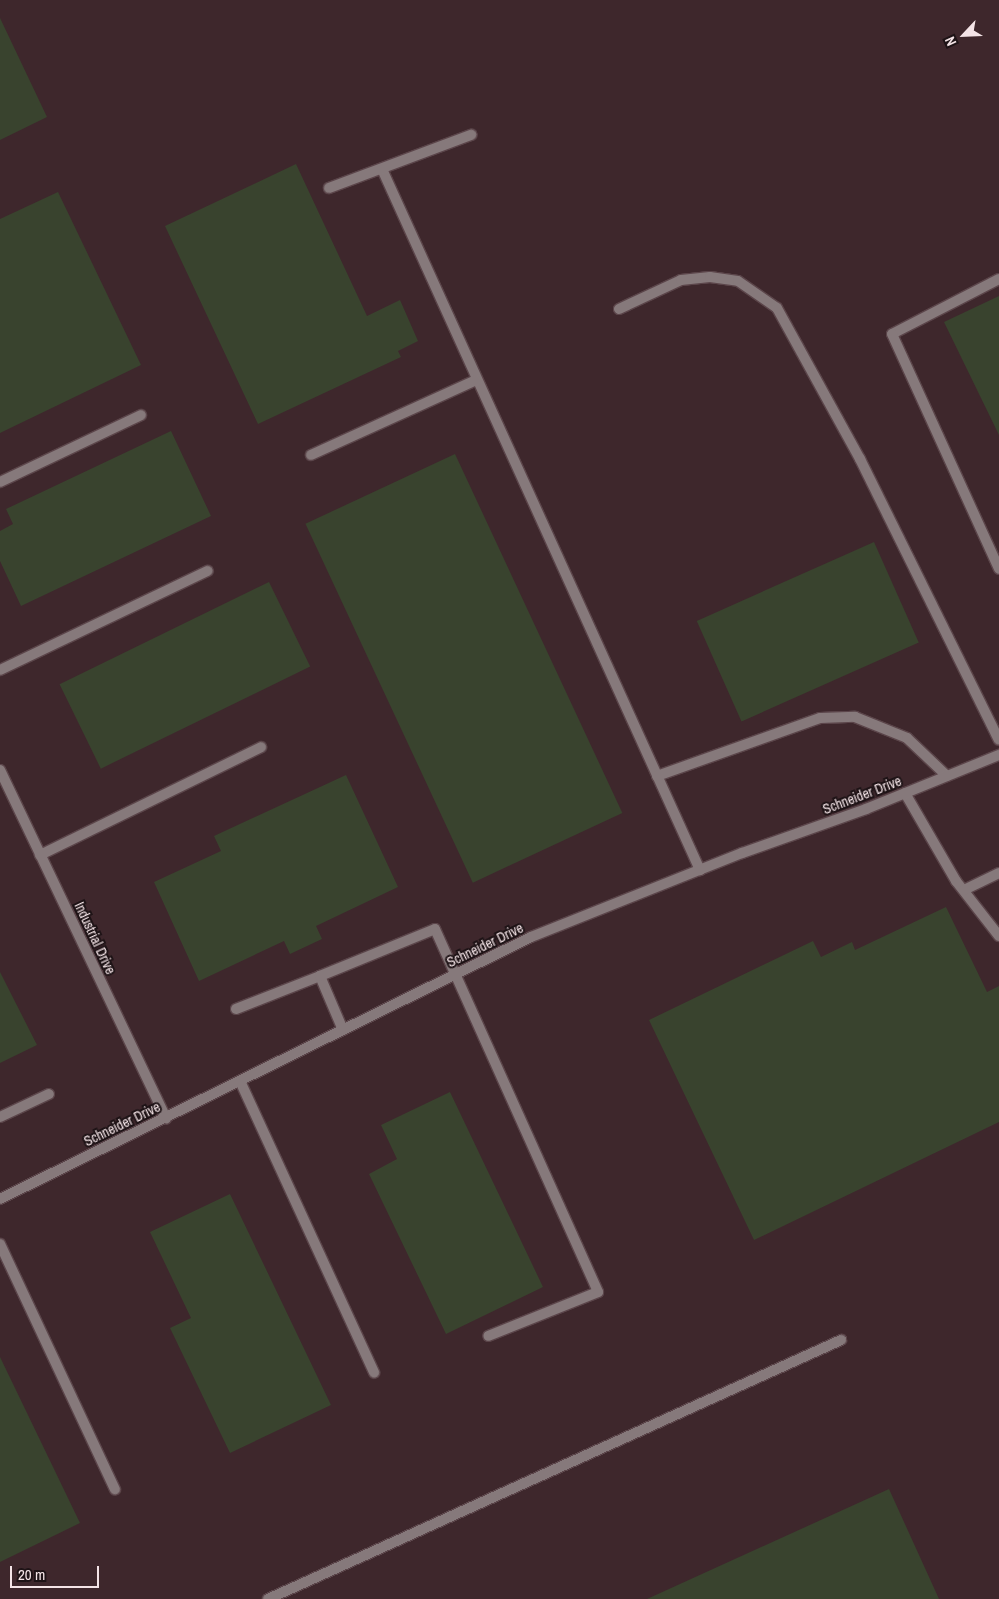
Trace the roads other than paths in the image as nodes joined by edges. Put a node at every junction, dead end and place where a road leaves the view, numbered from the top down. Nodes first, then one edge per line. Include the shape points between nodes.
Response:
1 (472, 135) dead end
2 (382, 169) junction
3 (329, 188) dead end
4 (999, 279) edge
5 (619, 309) dead end
6 (476, 380) junction
7 (141, 415) dead end
8 (311, 455) dead end
9 (0, 482) edge
10 (999, 569) edge
11 (208, 571) dead end
12 (0, 670) edge
13 (999, 740) edge
14 (261, 747) dead end
15 (999, 754) edge
16 (0, 770) edge
17 (657, 776) junction
18 (947, 776) junction
19 (906, 793) junction
20 (40, 855) junction
21 (700, 870) junction
22 (999, 873) edge
23 (964, 890) junction
24 (999, 936) edge
25 (454, 975) junction
26 (320, 976) junction
27 (236, 1009) dead end
28 (343, 1030) junction
29 (240, 1081) junction
30 (49, 1094) dead end
31 (0, 1117) edge
32 (166, 1118) junction
33 (0, 1199) edge
34 (0, 1244) edge
35 (488, 1336) dead end
36 (841, 1340) dead end
37 (374, 1373) dead end
38 (116, 1489) dead end
39 (268, 1599) edge

1 - 2 lane
2 - 3 lane
2 - 6 lane
4 - 10 lane via 892,334
5 - 13 lane via 681,280 710,277 738,281 777,308 860,459
6 - 8 lane
6 - 17 lane
7 - 9 lane
11 - 12 lane
14 - 20 lane
15 - 18 lane, Schneider Drive
16 - 20 lane, Industrial Drive
17 - 18 lane via 820,718 855,717 907,738
17 - 21 lane
18 - 19 lane, Schneider Drive
19 - 21 lane, Schneider Drive
19 - 23 lane
20 - 32 lane, Industrial Drive
21 - 25 lane, Schneider Drive via 531,937
22 - 23 lane
23 - 24 lane
25 - 26 lane via 436,928
25 - 28 lane, Schneider Drive
25 - 35 lane via 598,1292
26 - 27 lane
26 - 28 lane
28 - 29 lane, Schneider Drive
29 - 32 lane, Schneider Drive
29 - 37 lane
30 - 31 lane
32 - 33 lane, Schneider Drive
34 - 38 lane
36 - 39 lane

